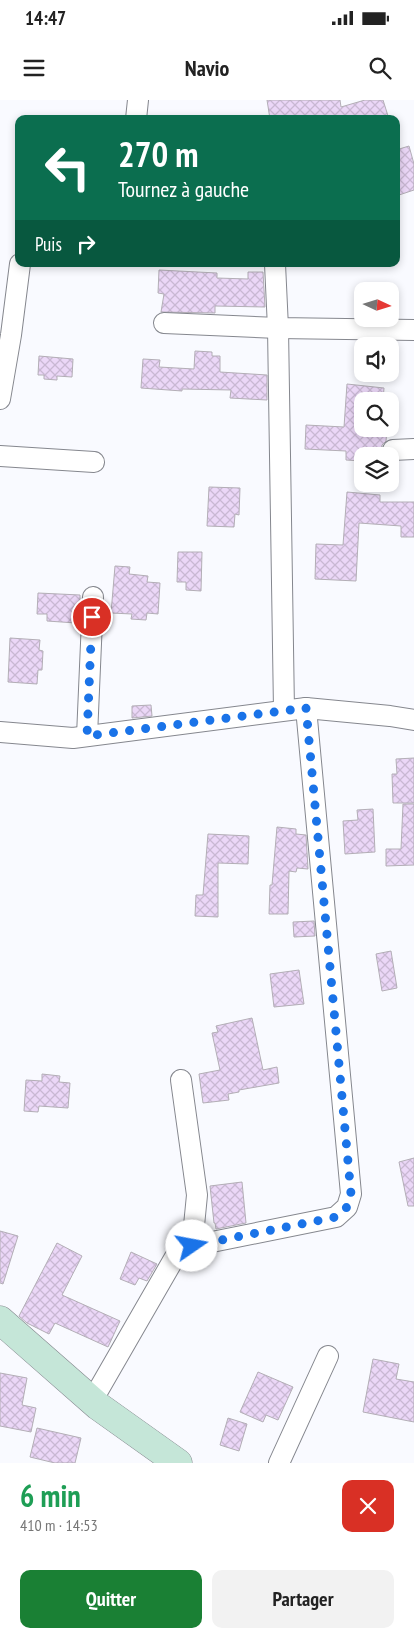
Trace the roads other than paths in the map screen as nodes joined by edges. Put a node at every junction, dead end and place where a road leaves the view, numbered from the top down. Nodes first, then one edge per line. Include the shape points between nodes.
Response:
1 (138, 100) edge
2 (136, 115) edge
3 (19, 267) edge
4 (275, 267) edge
5 (164, 323) dead end
6 (278, 328) junction
7 (414, 330) edge
8 (6, 334) edge
9 (0, 399) edge
10 (414, 449) edge
11 (399, 450) edge
12 (0, 456) edge
13 (94, 462) dead end
14 (93, 597) dead end
15 (306, 708) junction
16 (284, 710) junction
17 (414, 720) edge
18 (0, 732) edge
19 (87, 736) junction
20 (181, 1080) dead end
21 (192, 1246) junction
22 (0, 1320) edge
23 (328, 1356) dead end
24 (92, 1401) junction
25 (178, 1463) edge
26 (278, 1463) edge

1 - 2 street
3 - 8 street
4 - 6 street
5 - 6 street
6 - 7 street
6 - 16 street
8 - 9 street
10 - 11 street
12 - 13 street
14 - 19 street
15 - 16 street
15 - 17 street
15 - 21 street via 351,1194 347,1207 336,1217
16 - 19 street
18 - 19 street via 73,738
20 - 21 street via 197,1195
21 - 24 street via 175,1257
22 - 24 street
23 - 26 street
24 - 25 street

